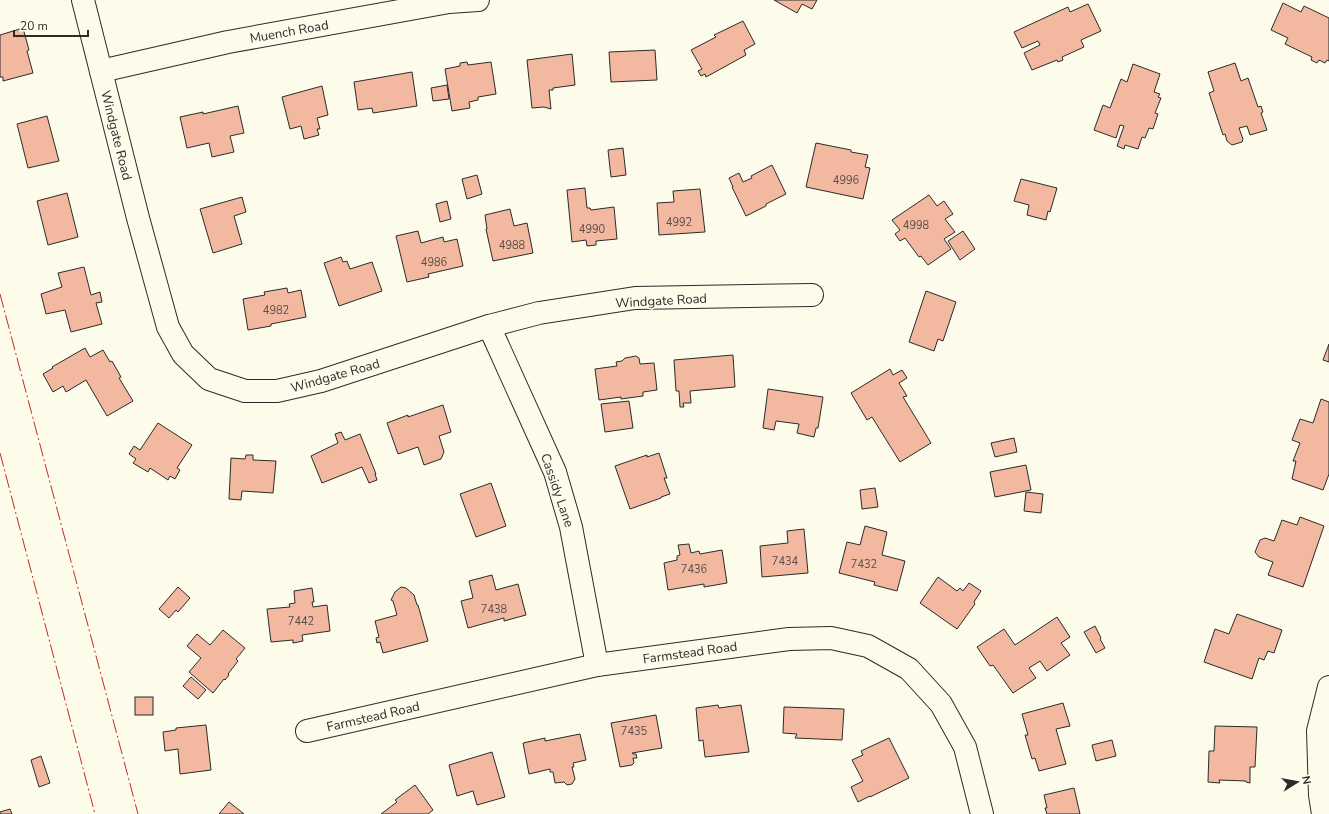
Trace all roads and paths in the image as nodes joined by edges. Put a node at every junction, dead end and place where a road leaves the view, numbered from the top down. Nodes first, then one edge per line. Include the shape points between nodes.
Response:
1 (83, 0) edge
2 (478, 0) edge
3 (101, 71) junction
4 (812, 295) dead end
5 (489, 326) junction
6 (597, 664) junction
7 (1329, 688) edge
8 (307, 731) dead end
9 (982, 814) edge
10 (1323, 814) edge

1 - 3 street, Windgate Road
2 - 3 street, Muench Road via 449,2 228,42
3 - 5 street, Windgate Road via 168,327 183,354 208,379 245,391 278,391 321,382
4 - 5 street, Windgate Road via 635,298 539,313
5 - 6 street, Cassidy Lane via 555,472 571,527
6 - 8 street, Farmstead Road
6 - 9 street, Farmstead Road via 789,639 831,638 868,646 909,669 941,704 965,747
7 - 10 street via 1318,731

